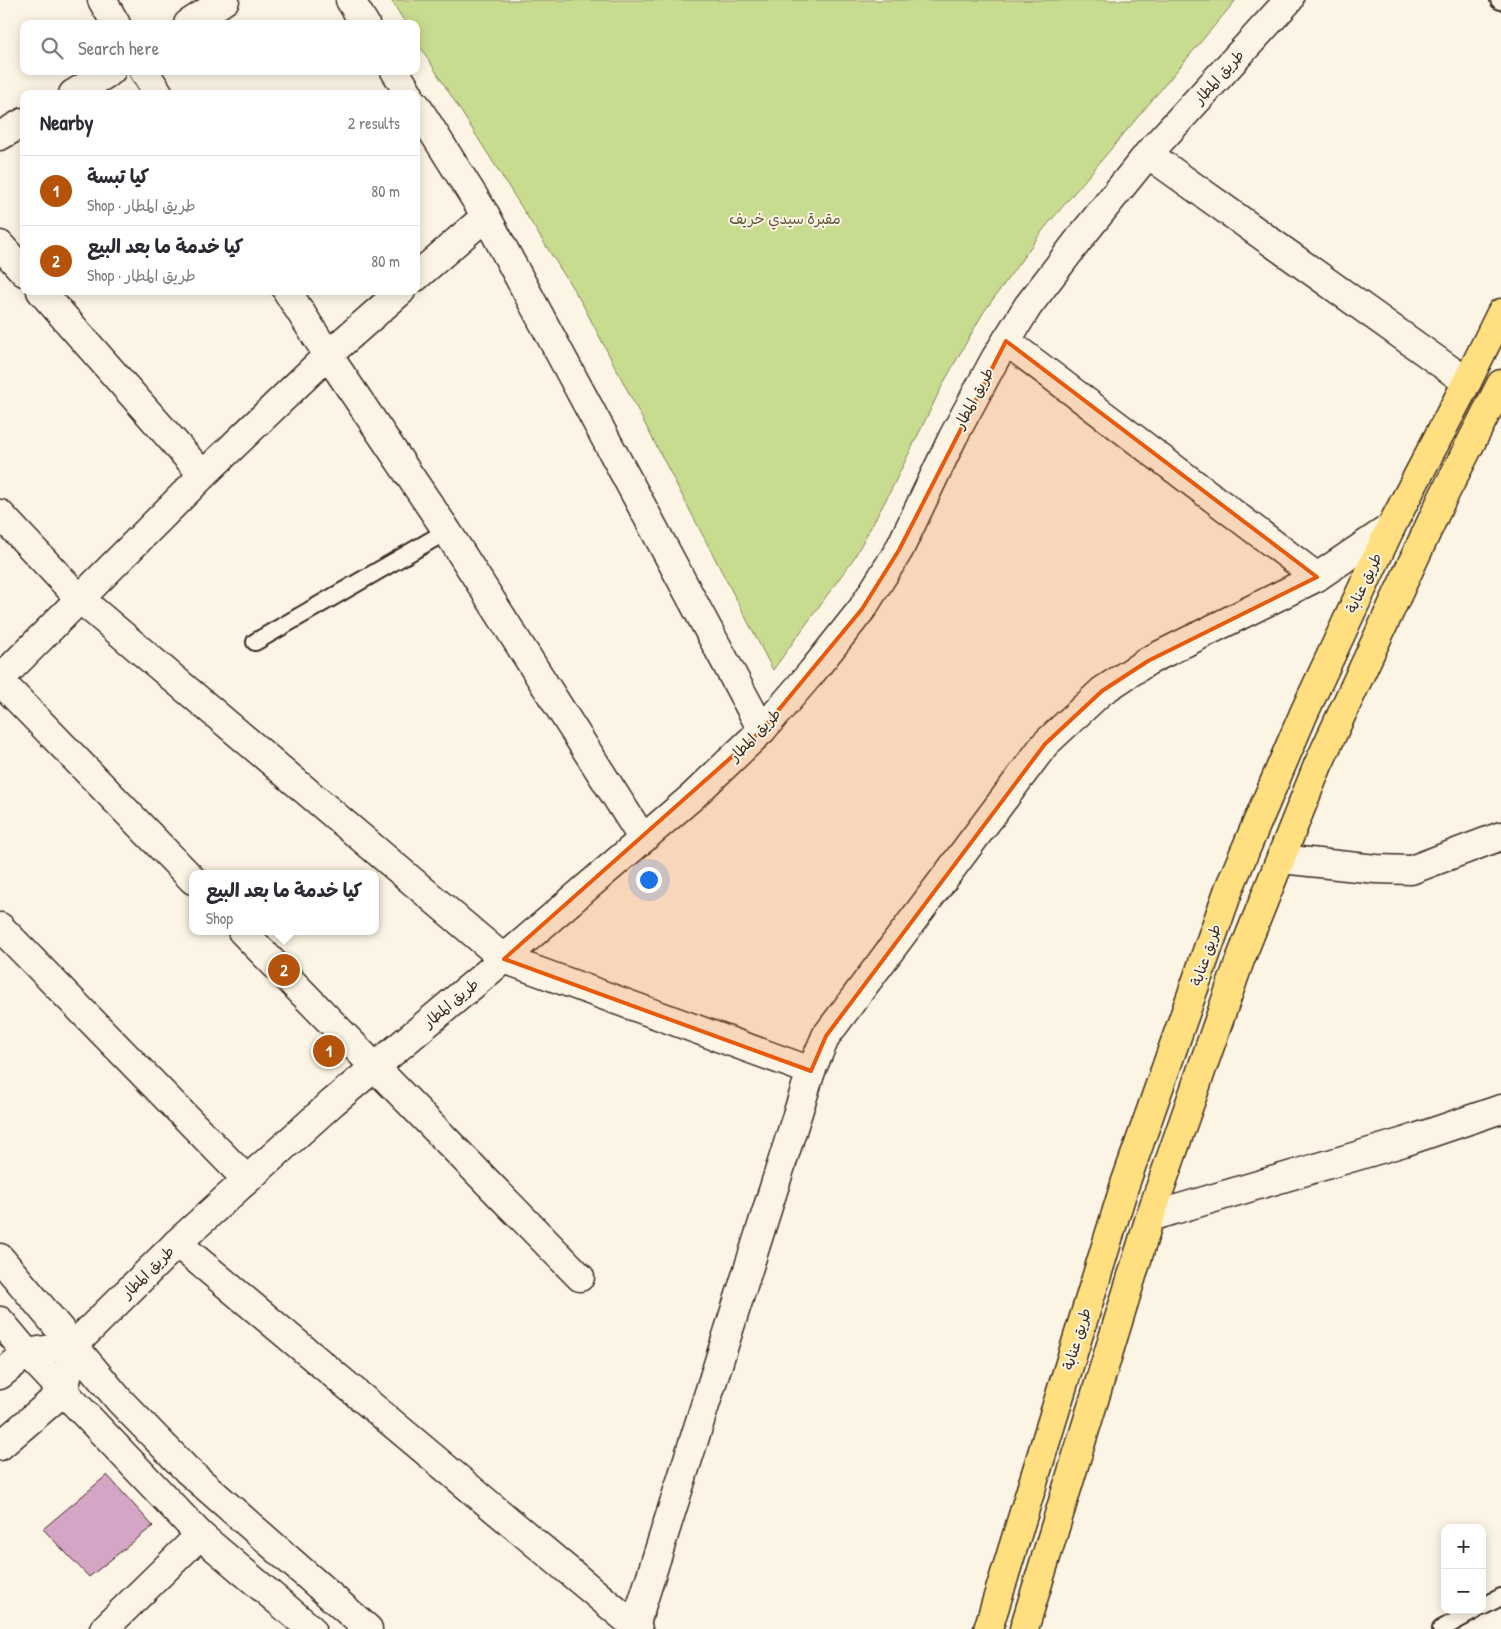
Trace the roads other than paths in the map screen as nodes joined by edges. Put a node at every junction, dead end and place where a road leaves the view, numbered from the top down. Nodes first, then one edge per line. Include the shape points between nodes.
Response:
1 (102, 0) edge
2 (225, 0) edge
3 (350, 0) edge
4 (1290, 0) edge
5 (114, 20) edge
6 (194, 20) edge
7 (362, 20) edge
8 (104, 75) edge
9 (147, 75) edge
10 (397, 75) edge
11 (80, 90) edge
12 (156, 90) edge
13 (407, 90) edge
14 (420, 111) edge
15 (20, 124) edge
16 (0, 136) edge
17 (1148, 154) junction
18 (486, 216) junction
19 (0, 245) edge
20 (20, 268) edge
21 (420, 274) edge
22 (45, 295) edge
23 (289, 295) edge
24 (396, 295) edge
25 (1501, 313) edge
26 (1006, 341) junction
27 (328, 355) junction
28 (1466, 382) junction
29 (1501, 384) edge
30 (203, 475) junction
31 (0, 514) edge
32 (1391, 527) junction
33 (447, 531) junction
34 (1317, 577) junction
35 (80, 599) junction
36 (255, 642) dead end
37 (0, 680) edge
38 (762, 730) junction
39 (1501, 836) edge
40 (643, 839) junction
41 (1281, 859) junction
42 (189, 876) edge
43 (0, 927) edge
44 (246, 935) edge
45 (504, 959) junction
46 (375, 1068) junction
47 (811, 1071) junction
48 (1501, 1109) edge
49 (247, 1180) junction
50 (1150, 1217) junction
51 (177, 1243) junction
52 (0, 1258) edge
53 (580, 1277) dead end
54 (0, 1321) edge
55 (74, 1345) junction
56 (26, 1353) junction
57 (0, 1375) edge
58 (64, 1391) junction
59 (0, 1446) edge
60 (200, 1535) junction
61 (1501, 1597) edge
62 (1486, 1605) edge
63 (1469, 1614) edge
64 (636, 1628) edge
65 (104, 1629) edge
66 (311, 1629) edge
67 (368, 1629) edge
68 (988, 1629) edge
69 (1024, 1629) edge
70 (1441, 1629) edge

1 - 5 street
2 - 6 street
3 - 7 street
4 - 17 street, طريق المطار
8 - 11 street
9 - 12 street
10 - 13 street
14 - 18 street
15 - 16 street
17 - 26 street, طريق المطار via 1084,233
17 - 28 street
18 - 21 street
18 - 38 street
19 - 20 street
22 - 30 street
23 - 27 street
24 - 27 street
25 - 28 main road, طريق عنابة
26 - 34 street
26 - 38 street, طريق المطار via 953,437 899,550 862,609
27 - 30 street
27 - 33 street
28 - 32 main road, طريق عنابة
29 - 41 main road via 1442,499 1318,765
30 - 35 street
31 - 35 street
32 - 34 street
32 - 68 main road, طريق عنابة via 1304,713 1230,886 1125,1184
33 - 36 lane
33 - 40 street
34 - 47 street via 1148,661 1102,691 1045,744 826,1036
35 - 37 street
35 - 45 street
37 - 42 street
38 - 40 street, طريق المطار via 694,796
39 - 41 street via 1411,870
40 - 45 street, طريق المطار
41 - 50 main road via 1240,960
43 - 49 street
44 - 46 street
45 - 46 street, طريق المطار
45 - 47 street
46 - 49 street, طريق المطار via 332,1102
46 - 53 street
47 - 64 street
48 - 50 street via 1404,1142
49 - 51 street, طريق المطار
50 - 69 main road
51 - 55 street, طريق المطار
51 - 64 street
52 - 55 street
54 - 56 street
55 - 56 street
55 - 58 street
55 - 67 street via 120,1401 187,1470
56 - 57 street
56 - 58 street
58 - 59 street
58 - 60 street
60 - 65 street
60 - 66 street
61 - 62 lane
63 - 70 lane

